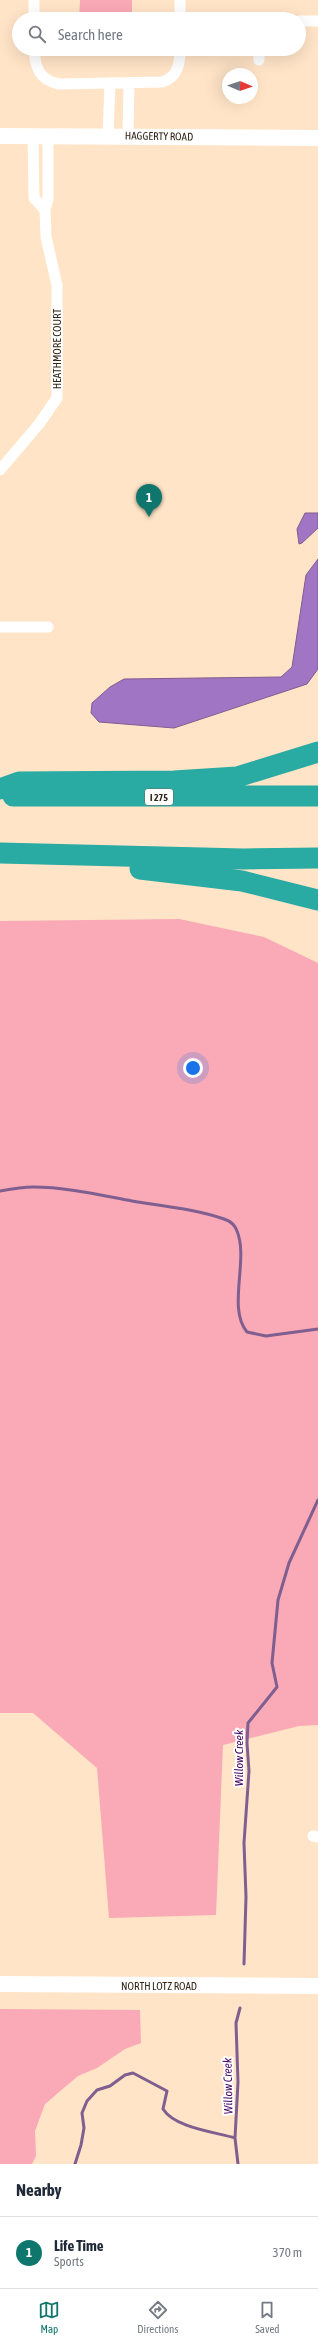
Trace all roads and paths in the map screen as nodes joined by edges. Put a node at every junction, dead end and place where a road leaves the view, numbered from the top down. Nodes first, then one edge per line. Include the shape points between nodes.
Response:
1 (34, 0) edge
2 (180, 0) edge
3 (34, 12) edge
4 (180, 12) edge
5 (306, 21) edge
6 (318, 21) edge
7 (35, 56) edge
8 (179, 56) edge
9 (110, 83) junction
10 (129, 83) junction
11 (0, 136) edge
12 (40, 136) junction
13 (108, 136) junction
14 (128, 136) junction
15 (318, 138) edge
16 (0, 470) edge
17 (0, 627) edge
18 (48, 627) dead end
19 (318, 752) edge
20 (0, 789) edge
21 (0, 796) edge
22 (318, 796) edge
23 (5, 853) edge
24 (318, 858) edge
25 (318, 900) edge
26 (0, 1984) edge
27 (318, 1986) edge

1 - 3 street
2 - 4 street
5 - 6 street
7 - 9 street via 37,69 45,80 58,84
8 - 10 street via 178,68 170,78 158,83
9 - 10 street
9 - 13 street
10 - 14 street
11 - 12 street, HAGGERTY ROAD
12 - 13 street, HAGGERTY ROAD
12 - 16 street, HEATHMORE COURT via 34,198 45,210 46,237 57,285 57,398 39,424
13 - 14 street, HAGGERTY ROAD
14 - 15 street, HAGGERTY ROAD
17 - 18 street
19 - 20 highway via 237,777 174,781 19,782
21 - 22 highway, I 275
23 - 24 highway via 243,859
23 - 25 highway via 46,865 162,871 242,881
26 - 27 street, NORTH LOTZ ROAD

